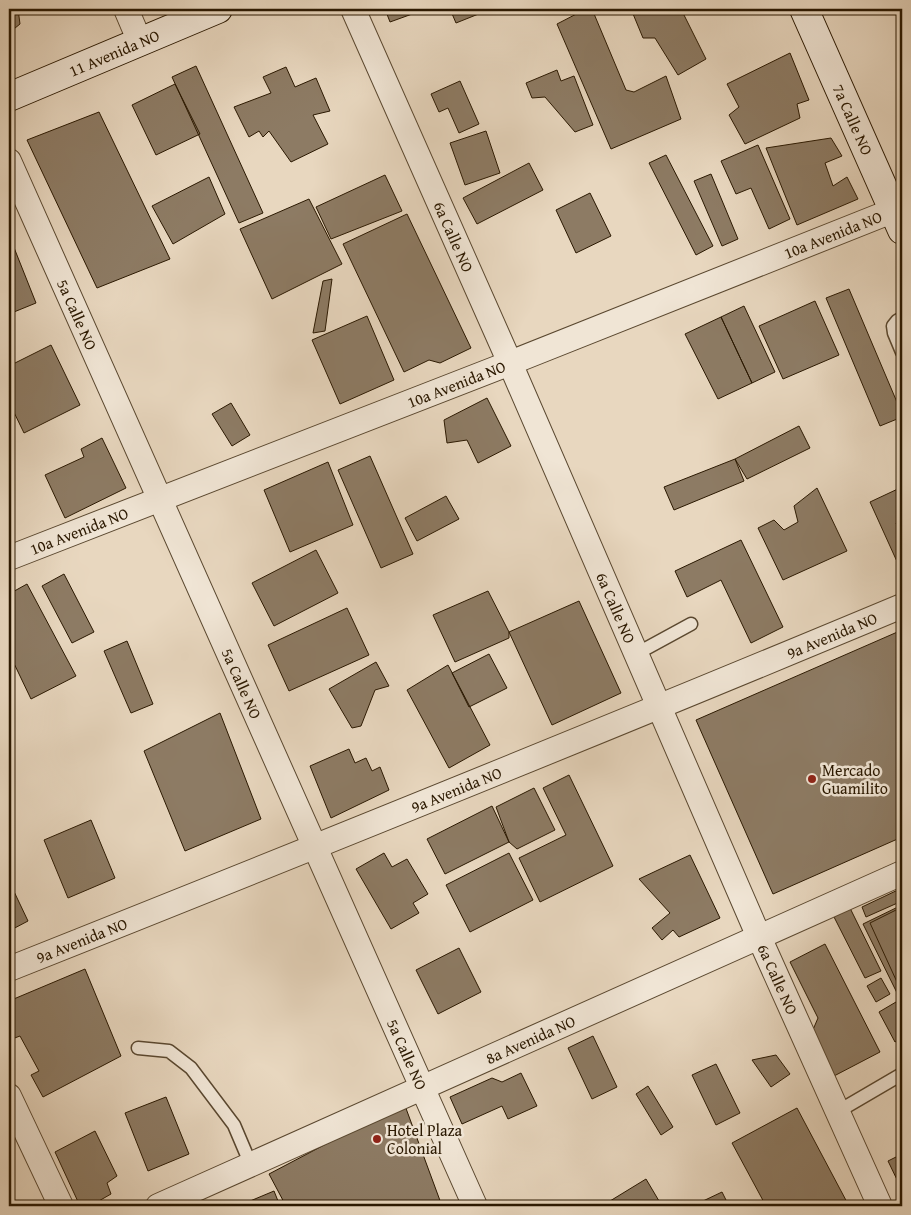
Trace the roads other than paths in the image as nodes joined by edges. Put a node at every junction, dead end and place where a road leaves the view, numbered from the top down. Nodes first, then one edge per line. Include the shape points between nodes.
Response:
1 (126, 9) edge
2 (353, 9) edge
3 (804, 9) edge
4 (205, 11) edge
5 (140, 42) junction
6 (9, 97) edge
7 (9, 161) edge
8 (899, 216) edge
9 (902, 318) edge
10 (902, 352) edge
11 (510, 363) junction
12 (159, 499) junction
13 (9, 558) edge
14 (902, 606) edge
15 (691, 624) dead end
16 (636, 654) junction
17 (660, 707) junction
18 (315, 847) junction
19 (902, 873) edge
20 (759, 937) junction
21 (9, 969) edge
22 (138, 1048) dead end
23 (902, 1074) edge
24 (422, 1088) junction
25 (9, 1096) edge
26 (837, 1112) junction
27 (251, 1165) junction
28 (61, 1206) edge
29 (158, 1206) edge
30 (475, 1206) edge
31 (880, 1206) edge

1 - 5 street
2 - 11 street, 6a Calle NO
3 - 8 street, 7a Calle NO
4 - 5 street, 11 Avenida NO
5 - 6 street, 11 Avenida NO
7 - 12 street, 5a Calle NO
8 - 11 street, 10a Avenida NO
9 - 10 lane via 893,326
11 - 12 street, 10a Avenida NO
11 - 16 street, 6a Calle NO
12 - 13 street, 10a Avenida NO
12 - 18 street, 5a Calle NO
14 - 17 street, 9a Avenida NO
15 - 16 lane
16 - 17 street, 6a Calle NO
17 - 18 street, 9a Avenida NO
17 - 20 street, 6a Calle NO
18 - 21 street, 9a Avenida NO
18 - 24 street, 5a Calle NO
19 - 20 street, 8a Avenida NO
20 - 24 street, 8a Avenida NO
20 - 26 street, 6a Calle NO
22 - 27 lane via 169,1051 191,1068 234,1125
23 - 26 lane
24 - 27 street, 8a Avenida NO
24 - 30 street, 5a Calle NO
25 - 28 street
26 - 31 street, 6a Calle NO
27 - 29 street, 8a Avenida NO

